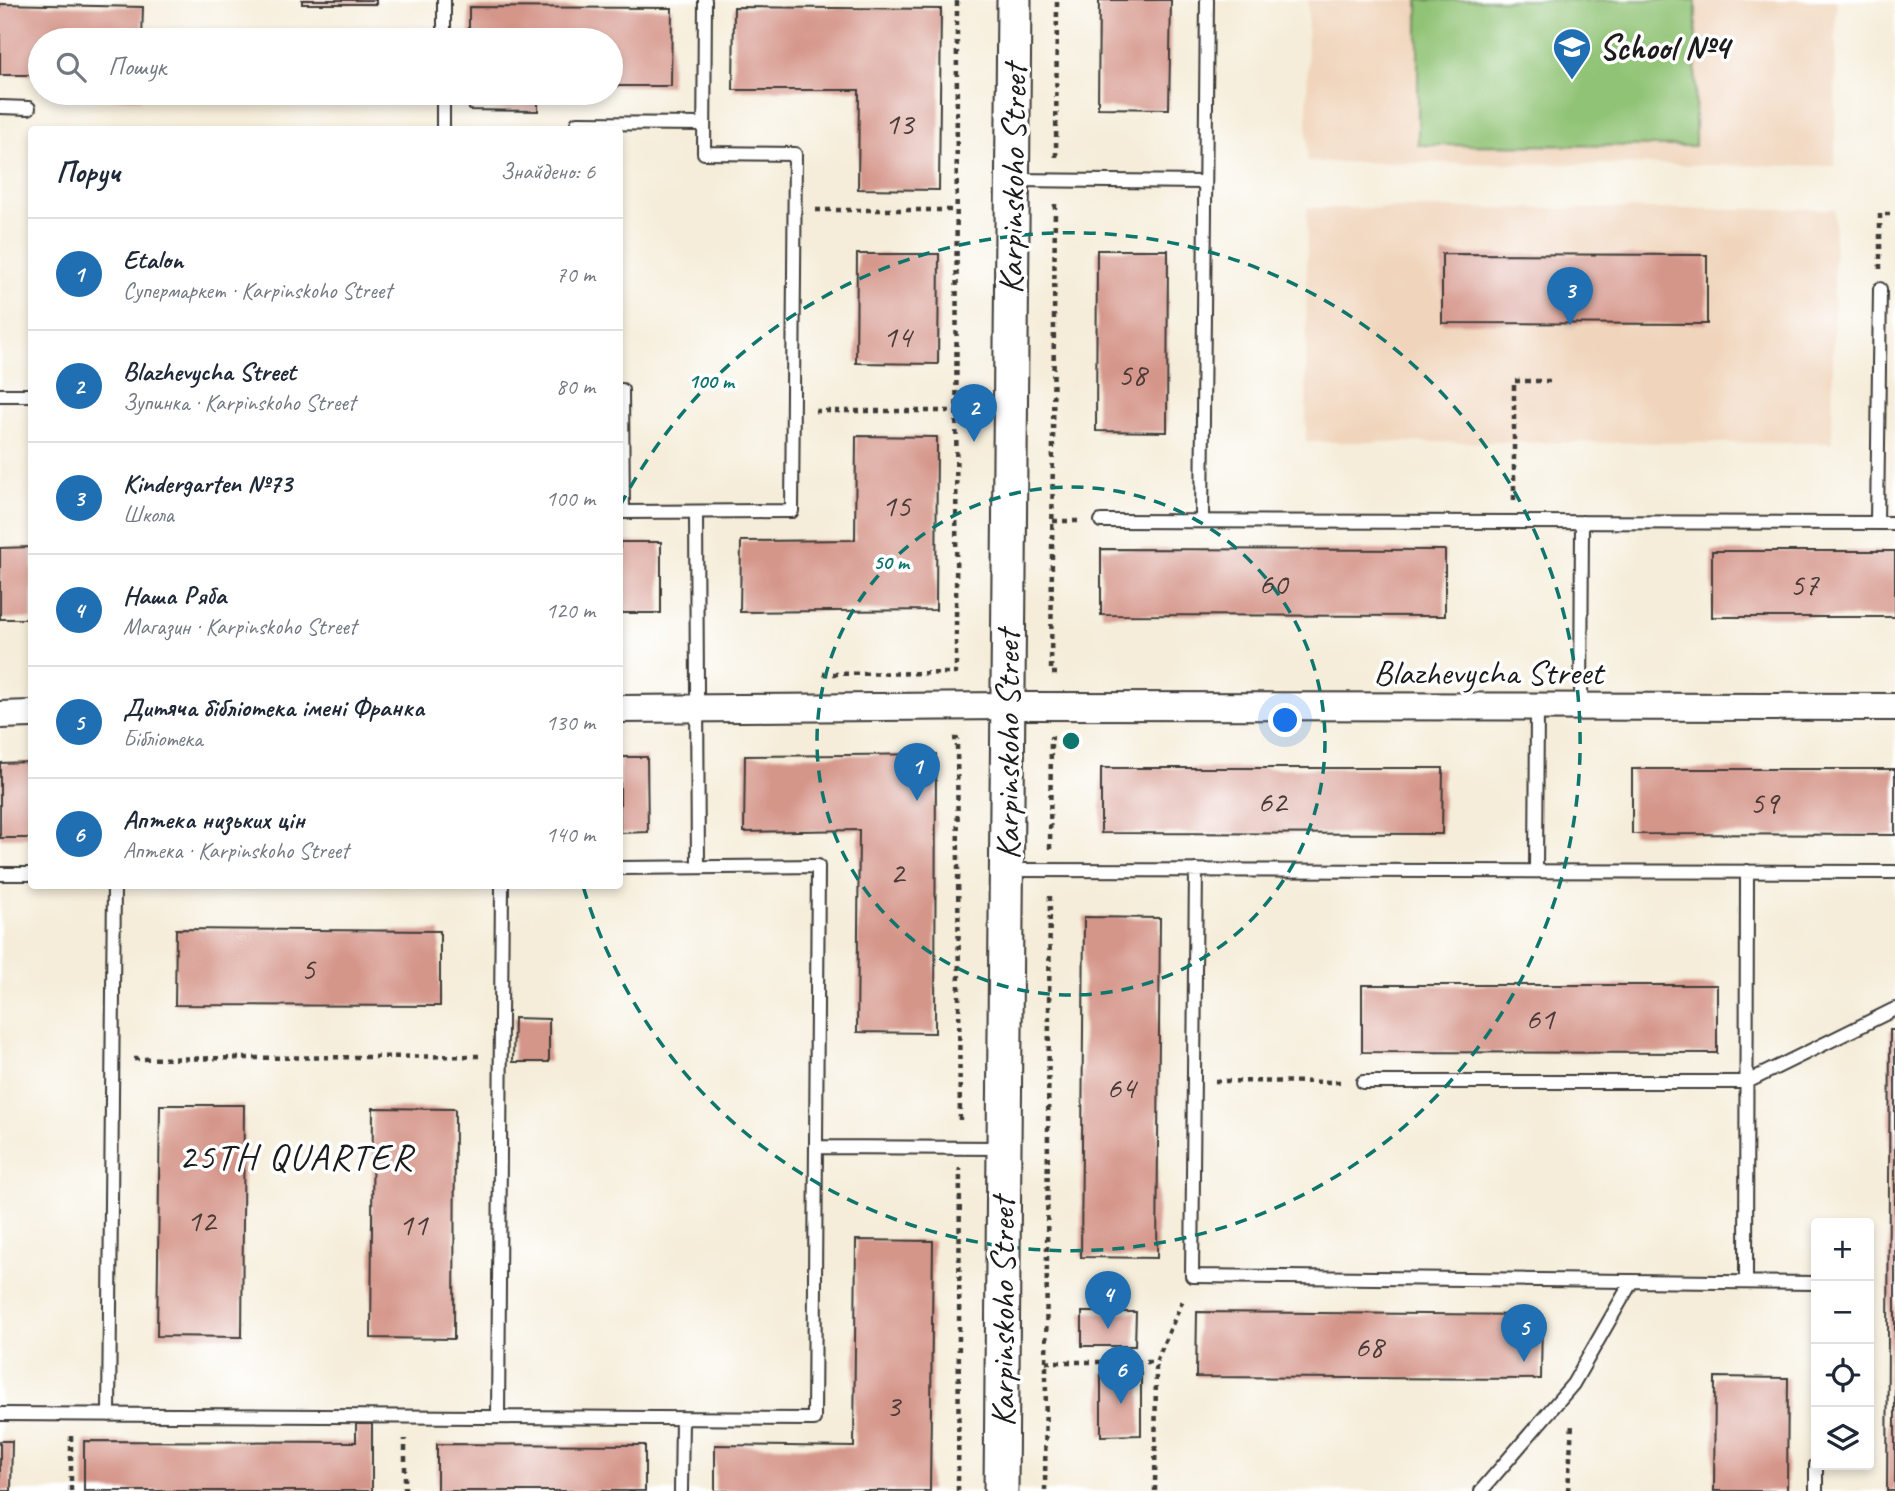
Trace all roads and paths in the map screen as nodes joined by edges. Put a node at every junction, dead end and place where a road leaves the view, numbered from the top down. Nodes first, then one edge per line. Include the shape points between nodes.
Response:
1 (444, 0) edge
2 (705, 0) edge
3 (957, 0) edge
4 (1014, 0) edge
5 (1057, 0) edge
6 (1207, 0) edge
7 (443, 28) edge
8 (443, 105) edge
9 (0, 107) edge
10 (29, 108) dead end
11 (577, 123) dead end
12 (704, 124) junction
13 (443, 126) edge
14 (1012, 180) junction
15 (1056, 180) junction
16 (1205, 181) junction
17 (794, 210) junction
18 (956, 210) junction
19 (1895, 214) edge
20 (1880, 289) joint
21 (1551, 381) dead end
22 (28, 395) edge
23 (0, 396) edge
24 (793, 411) junction
25 (956, 411) junction
26 (623, 512) edge
27 (696, 512) junction
28 (1101, 521) dead end
29 (1202, 521) junction
30 (1514, 522) junction
31 (1582, 522) junction
32 (1877, 523) junction
33 (1895, 523) edge
34 (956, 673) dead end
35 (1051, 673) dead end
36 (1007, 706) junction
37 (1537, 706) junction
38 (1581, 707) junction
39 (1895, 707) edge
40 (623, 709) edge
41 (697, 709) junction
42 (28, 714) edge
43 (0, 715) edge
44 (1051, 738) dead end
45 (957, 739) dead end
46 (698, 867) junction
47 (623, 868) edge
48 (1006, 870) junction
49 (1050, 870) junction
50 (1196, 870) junction
51 (1536, 871) junction
52 (1747, 871) junction
53 (1895, 872) edge
54 (0, 874) edge
55 (28, 874) edge
56 (114, 889) edge
57 (502, 889) edge
58 (1895, 1009) edge
59 (501, 1056) junction
60 (112, 1059) junction
61 (1194, 1081) junction
62 (1363, 1082) joint
63 (1747, 1082) junction
64 (816, 1147) junction
65 (961, 1148) junction
66 (1004, 1148) junction
67 (1192, 1276) junction
68 (1632, 1281) junction
69 (1746, 1282) junction
70 (1811, 1283) edge
71 (1046, 1362) junction
72 (1156, 1362) junction
73 (1573, 1384) junction
74 (0, 1414) edge
75 (71, 1415) junction
76 (109, 1415) junction
77 (405, 1417) junction
78 (498, 1417) junction
79 (682, 1419) junction
80 (1816, 1470) edge
81 (71, 1491) edge
82 (405, 1491) edge
83 (681, 1491) edge
84 (958, 1491) edge
85 (1001, 1491) edge
86 (1045, 1491) edge
87 (1155, 1491) edge
88 (1481, 1491) edge
89 (1568, 1491) edge
90 (1816, 1491) edge

1 - 7 lane
2 - 12 lane
3 - 18 path
4 - 14 street, Karpinskoho Street
5 - 15 path
6 - 16 lane
8 - 13 lane
9 - 10 lane
11 - 12 lane
12 - 17 lane via 704,153 795,154
14 - 15 lane
14 - 36 street, Karpinskoho Street
15 - 16 lane
15 - 35 path
16 - 29 lane
17 - 18 path
17 - 24 lane
18 - 25 path
19 - 20 path via 1880,214
20 - 32 lane
21 - 30 path via 1514,381
22 - 23 lane
24 - 25 path
24 - 27 lane via 792,511
25 - 34 path
26 - 27 lane
27 - 41 lane
28 - 29 lane
29 - 30 lane
30 - 31 lane
31 - 32 lane
31 - 38 lane
32 - 33 lane
36 - 37 street, Blazhevycha Street
36 - 41 street, Blazhevycha Street
36 - 48 street, Karpinskoho Street
37 - 38 street, Blazhevycha Street
37 - 51 lane
38 - 39 street, Blazhevycha Street
40 - 41 street, Blazhevycha Street
41 - 46 lane
42 - 43 street
44 - 49 path
45 - 65 path
46 - 47 lane
46 - 64 lane via 818,866
48 - 49 lane
48 - 66 street, Karpinskoho Street
49 - 50 lane
49 - 71 path
50 - 51 lane
50 - 61 lane
51 - 52 lane
52 - 53 lane
52 - 63 lane
54 - 55 lane
56 - 60 lane
57 - 59 lane
58 - 63 lane
59 - 60 path
59 - 78 lane
60 - 76 lane
61 - 62 path
61 - 67 lane
62 - 63 lane
63 - 69 lane
64 - 65 lane
64 - 79 lane via 814,1419
65 - 66 lane
65 - 84 path
66 - 85 street, Karpinskoho Street
67 - 68 lane
67 - 72 path
68 - 69 lane
68 - 73 lane
69 - 70 lane
71 - 72 path
71 - 86 path
72 - 87 path
73 - 88 lane
73 - 89 path
74 - 75 lane
75 - 76 lane
75 - 81 path
76 - 77 lane
77 - 78 lane
77 - 82 path
78 - 79 lane
79 - 83 lane
80 - 90 lane

